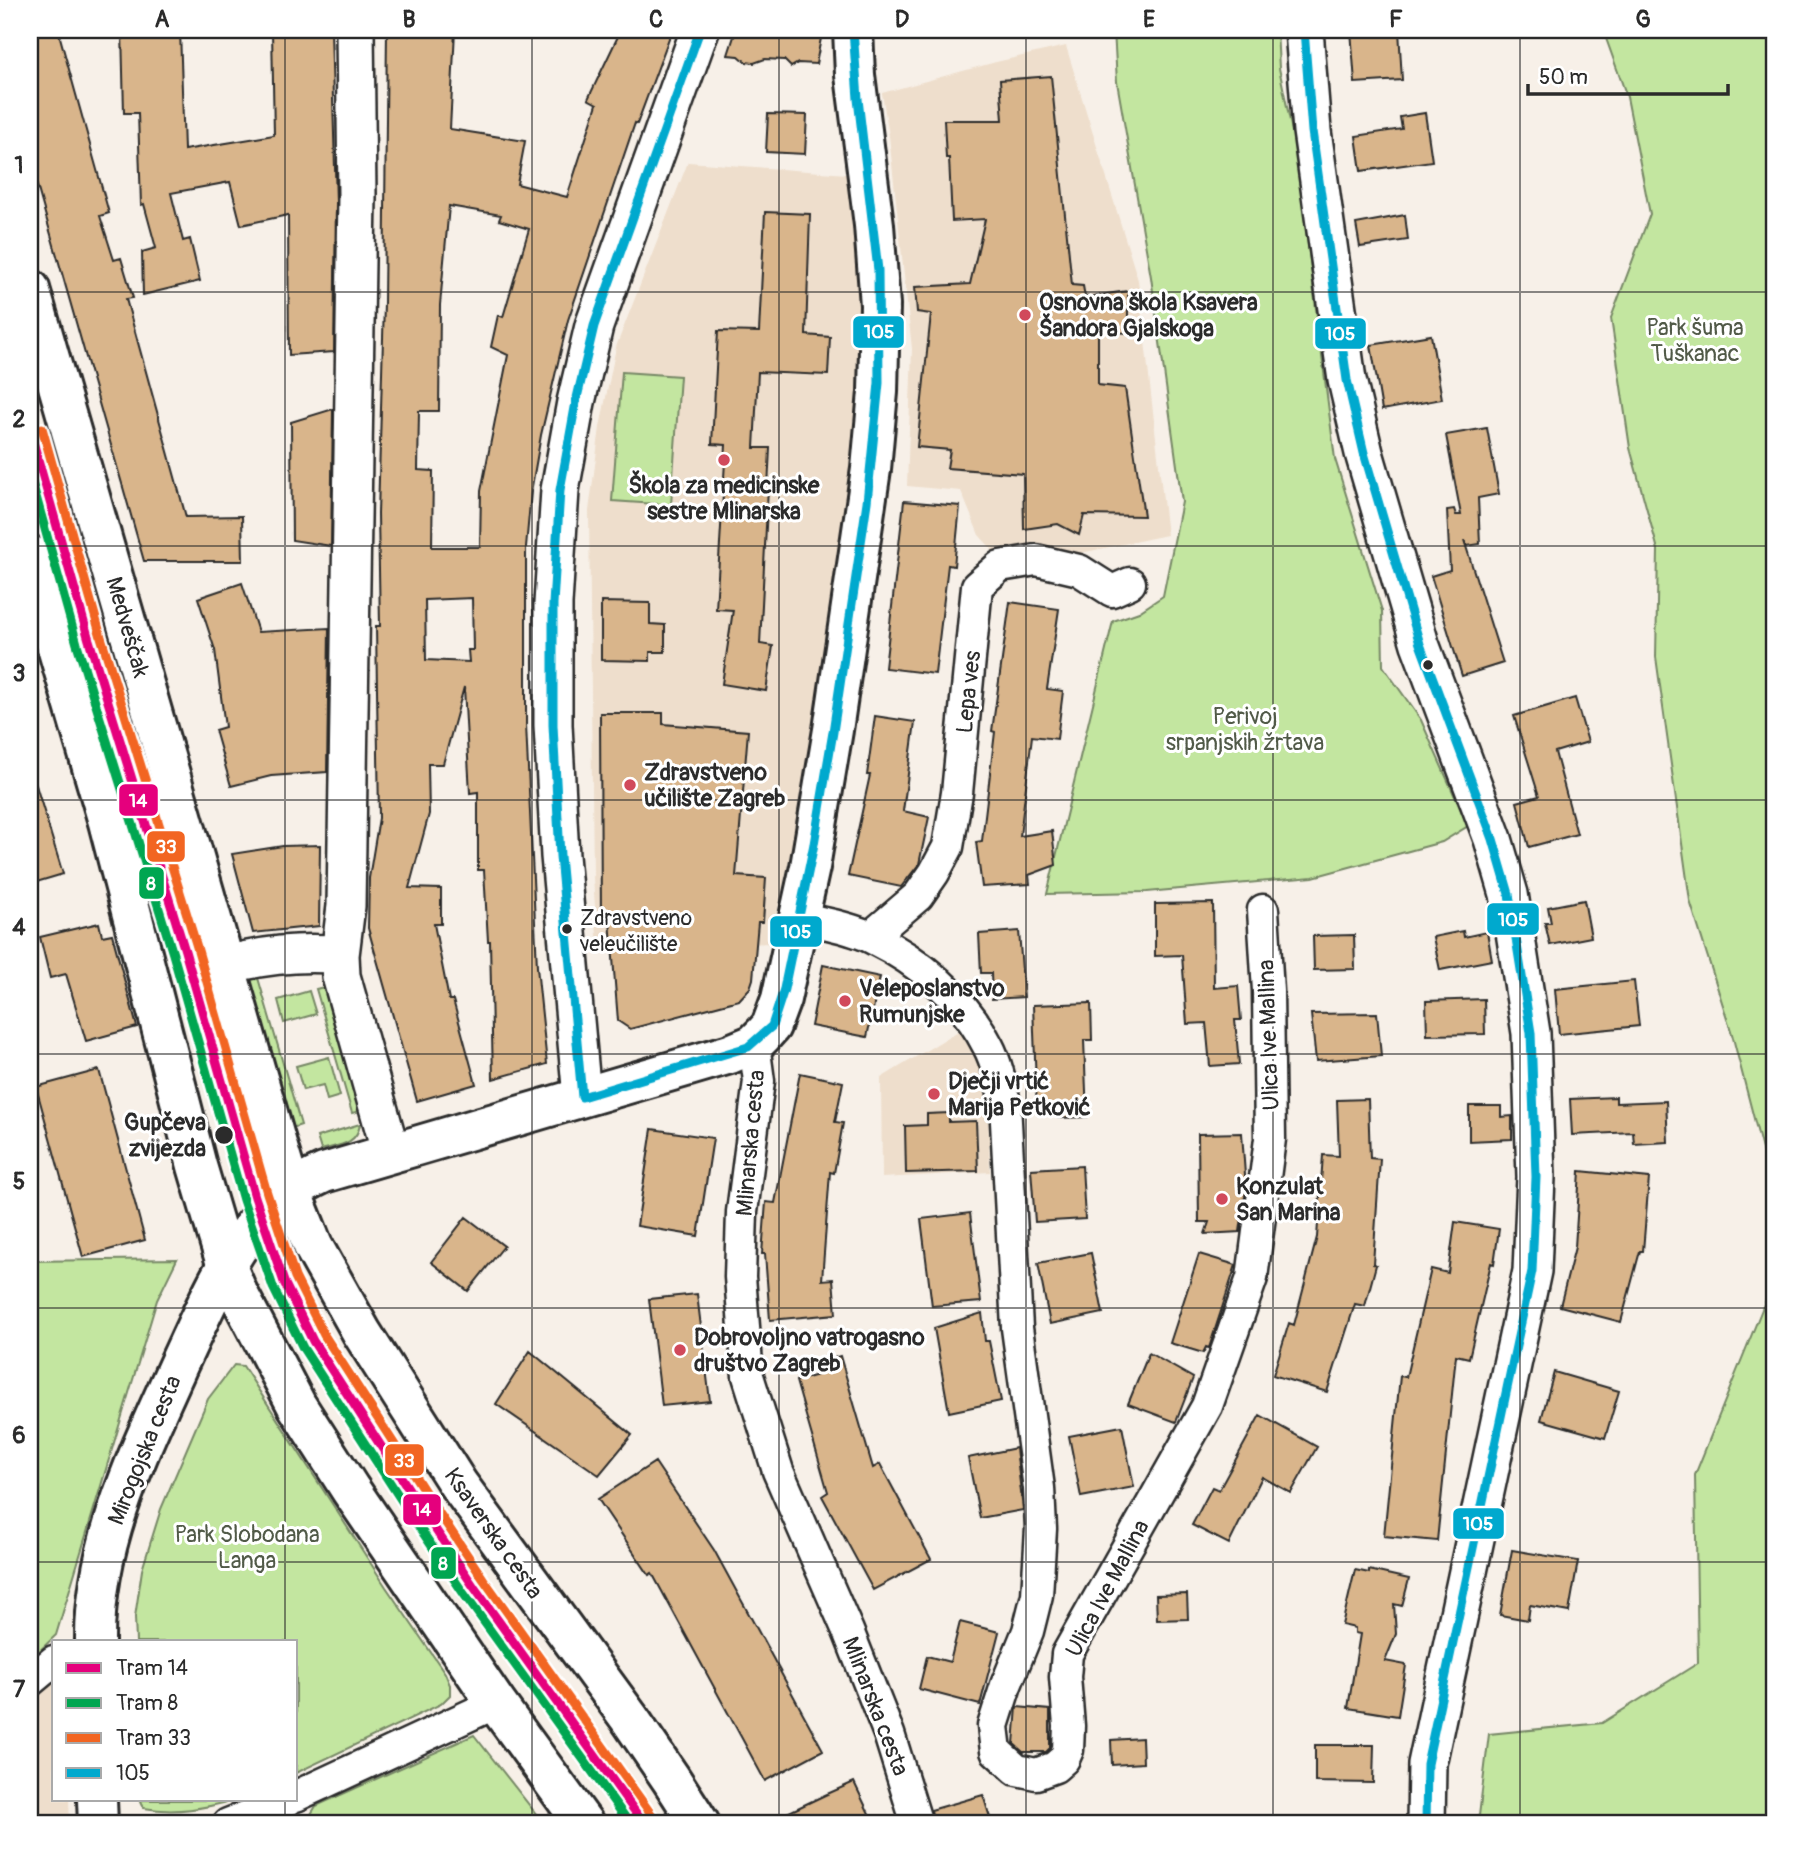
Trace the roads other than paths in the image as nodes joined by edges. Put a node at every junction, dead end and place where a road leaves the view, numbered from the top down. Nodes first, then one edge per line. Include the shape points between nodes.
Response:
1 (355, 30) edge
2 (700, 30) edge
3 (853, 30) edge
4 (1304, 30) edge
5 (30, 289) edge
6 (30, 555) edge
7 (1130, 583) dead end
8 (1263, 910) dead end
9 (799, 917) junction
10 (870, 937) junction
11 (340, 955) junction
12 (226, 965) junction
13 (754, 1044) junction
14 (582, 1097) junction
15 (391, 1153) junction
16 (291, 1191) junction
17 (227, 1267) junction
18 (89, 1637) edge
19 (52, 1663) edge
20 (30, 1681) edge
21 (496, 1703) junction
22 (298, 1800) edge
23 (97, 1801) edge
24 (285, 1806) edge
25 (98, 1824) edge
26 (228, 1824) edge
27 (584, 1824) edge
28 (700, 1824) edge
29 (917, 1824) edge
30 (1426, 1824) edge

1 - 11 street via 355,383 346,906
2 - 14 street via 594,326 560,490 553,604 553,726
3 - 9 main road, Mlinarska cesta via 880,305 878,392 857,571
4 - 30 street via 1312,131 1347,380 1420,644 1484,813 1509,894 1531,1033 1536,1177 1532,1271 1427,1764
5 - 12 main road, Medveščak
6 - 17 main road via 108,822
7 - 10 street, Lepa ves via 1112,591 1079,570 1036,560 1000,566 977,586 959,780 948,847 918,896
8 - 10 street, Ulica Ive Mallina via 1270,1139 1252,1278 1207,1406 1067,1654 1068,1750 1055,1768 1036,1774 1017,1770 996,1751 993,1726 1028,1632 1037,1595 1041,1529 1017,1328 1005,1103 989,1048 974,1022 925,970
9 - 10 street, Ulica Ive Mallina
9 - 13 main road, Mlinarska cesta via 776,1015
11 - 12 street via 292,953
11 - 15 street via 341,976
12 - 16 main road
13 - 14 main road
13 - 29 street, Mlinarska cesta via 759,1081 742,1212 740,1277 748,1376 778,1471 889,1734
14 - 15 main road
15 - 16 main road via 324,1173
16 - 17 main road via 261,1217
16 - 28 main road, Ksaverska cesta via 328,1276 458,1484 630,1719
17 - 18 main road, Mirogojska cesta via 143,1443 112,1523
17 - 21 main road via 297,1406
19 - 20 street
21 - 22 street
21 - 27 main road
23 - 25 main road
24 - 26 street

